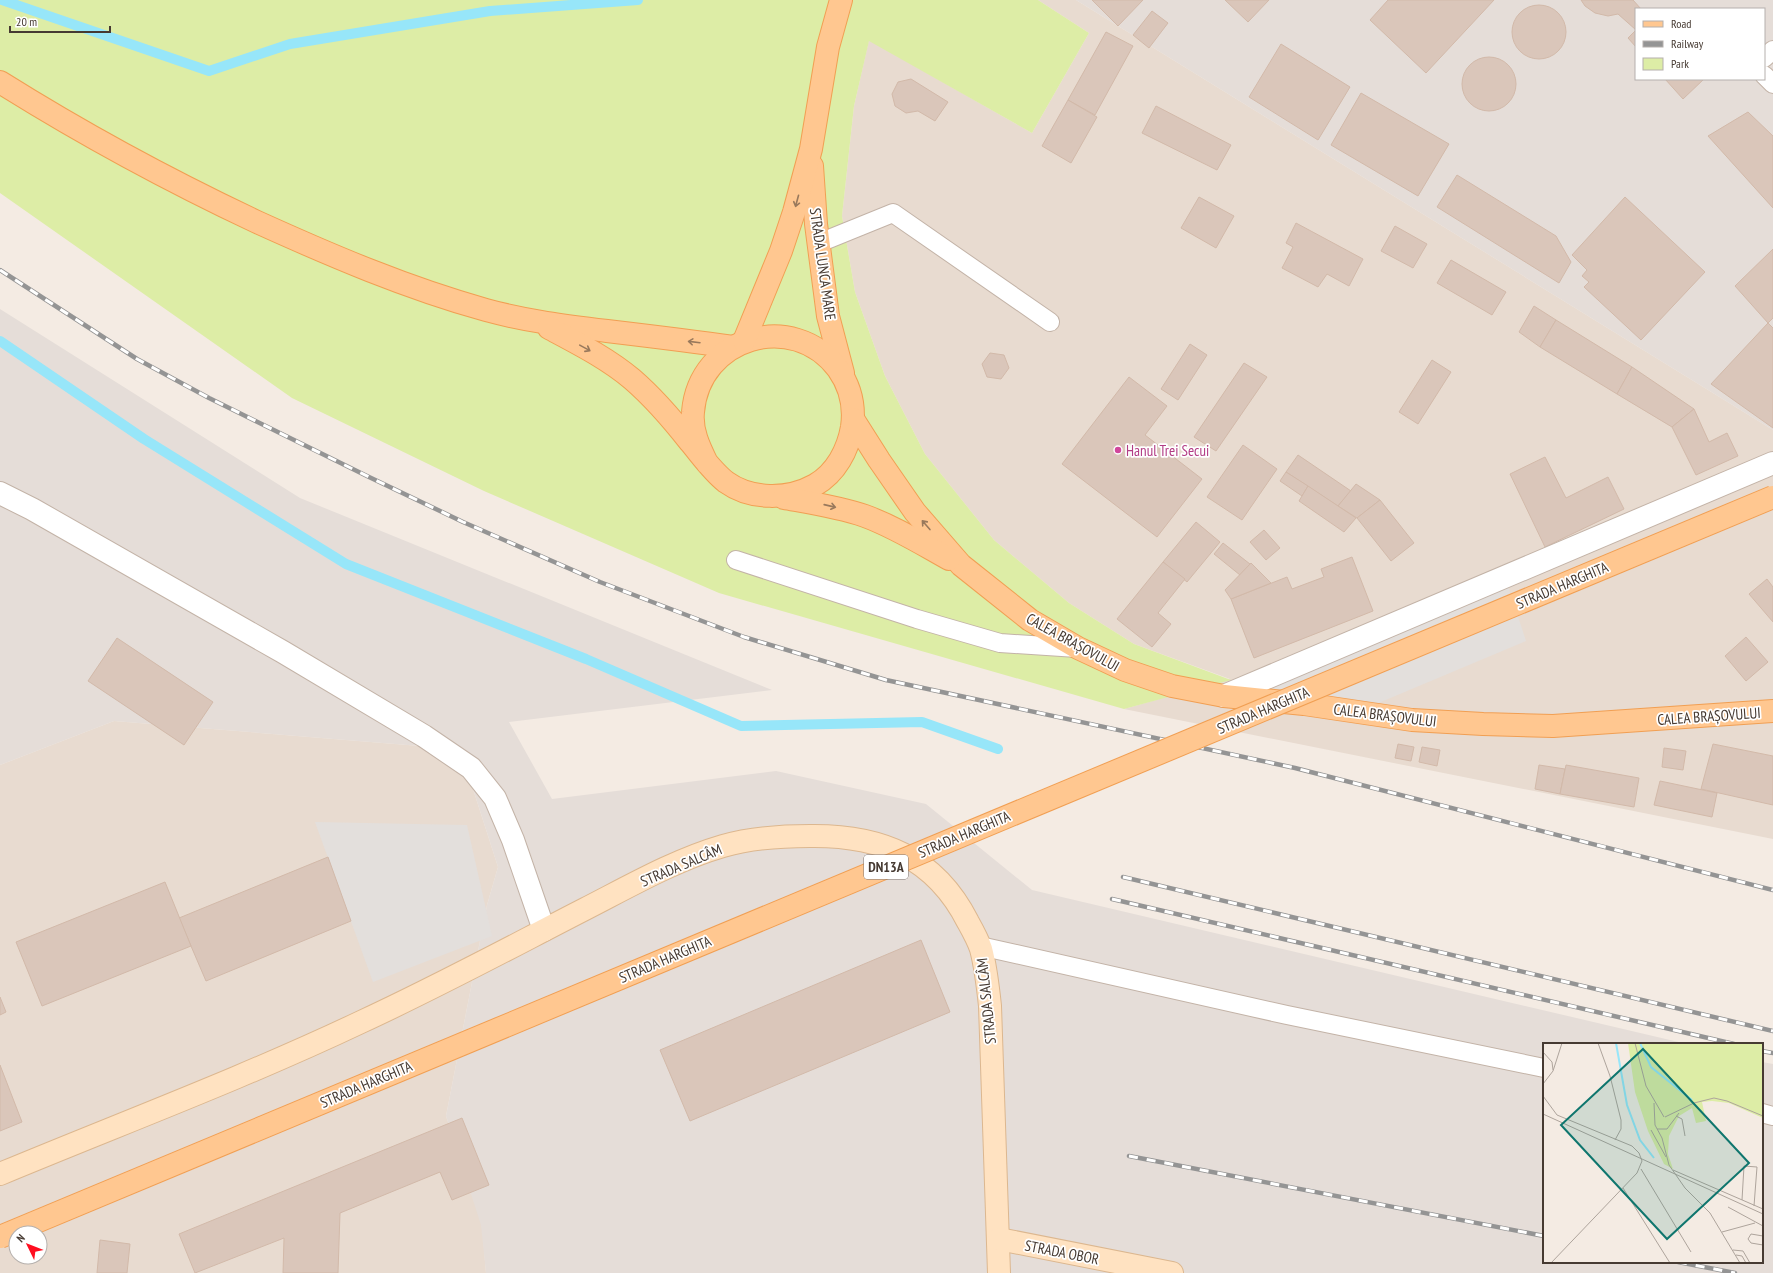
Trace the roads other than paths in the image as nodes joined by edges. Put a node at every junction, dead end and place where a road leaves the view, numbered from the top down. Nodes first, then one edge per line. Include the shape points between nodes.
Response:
1 (841, 0) edge
2 (1773, 50) edge
3 (1765, 57) edge
4 (1765, 76) edge
5 (0, 82) edge
6 (1773, 84) edge
7 (811, 149) junction
8 (819, 243) junction
9 (539, 322) junction
10 (1050, 322) dead end
11 (738, 344) junction
12 (844, 378) junction
13 (854, 419) junction
14 (707, 463) junction
15 (1773, 463) edge
16 (0, 493) edge
17 (778, 497) junction
18 (1773, 497) edge
19 (736, 560) dead end
20 (961, 565) junction
21 (1078, 648) junction
22 (1224, 696) junction
23 (1773, 711) edge
24 (544, 930) junction
25 (980, 946) junction
26 (1543, 1068) edge
27 (1763, 1114) edge
28 (1773, 1116) edge
29 (0, 1174) edge
30 (0, 1236) edge
31 (999, 1239) junction
32 (999, 1273) edge
33 (1172, 1273) edge

1 - 7 main road, STRADA LUNCA MARE via 828,47
2 - 3 lane
4 - 6 lane
5 - 9 main road via 60,120 138,163 333,257 472,306
7 - 8 main road, STRADA LUNCA MARE
7 -> 11 main road, STRADA LUNCA MARE via 781,251
8 - 10 lane via 893,213
8 - 12 main road, STRADA LUNCA MARE via 828,316
11 -> 9 main road
9 -> 14 main road via 600,356 630,377 658,402
11 - 12 main road via 767,336 790,337 812,346 830,359
11 - 14 main road via 712,364 698,387 692,412 696,439
12 - 13 main road via 850,391
13 - 17 main road via 845,450 831,472 815,485 797,493
20 -> 13 main road, CALEA BRAȘOVULUI via 915,512
14 - 17 main road, CALEA BRAȘOVULUI via 726,482 751,494
15 - 22 street
16 - 24 street via 283,652 424,736 471,768 495,798 513,840
17 -> 20 main road, CALEA BRAȘOVULUI via 831,506 865,516 895,529
18 - 30 main road, STRADA HARGHITA / DN13A, bridge
19 - 21 lane via 1000,643
20 - 21 main road, CALEA BRAȘOVULUI via 1030,620
21 - 22 main road, CALEA BRAȘOVULUI via 1125,670 1172,686
22 - 23 main road, CALEA BRAȘOVULUI via 1304,704 1412,720 1553,726
24 - 25 street, STRADA SALCÂM via 651,876 725,846 777,836 835,835 869,840 905,854 929,870 948,888
24 - 29 street via 439,986 343,1030
25 - 26 lane
25 - 31 street, STRADA SALCÂM via 990,1006
27 - 28 lane
31 - 32 street, STRADA SALCÂM
31 - 33 street, STRADA OBOR

